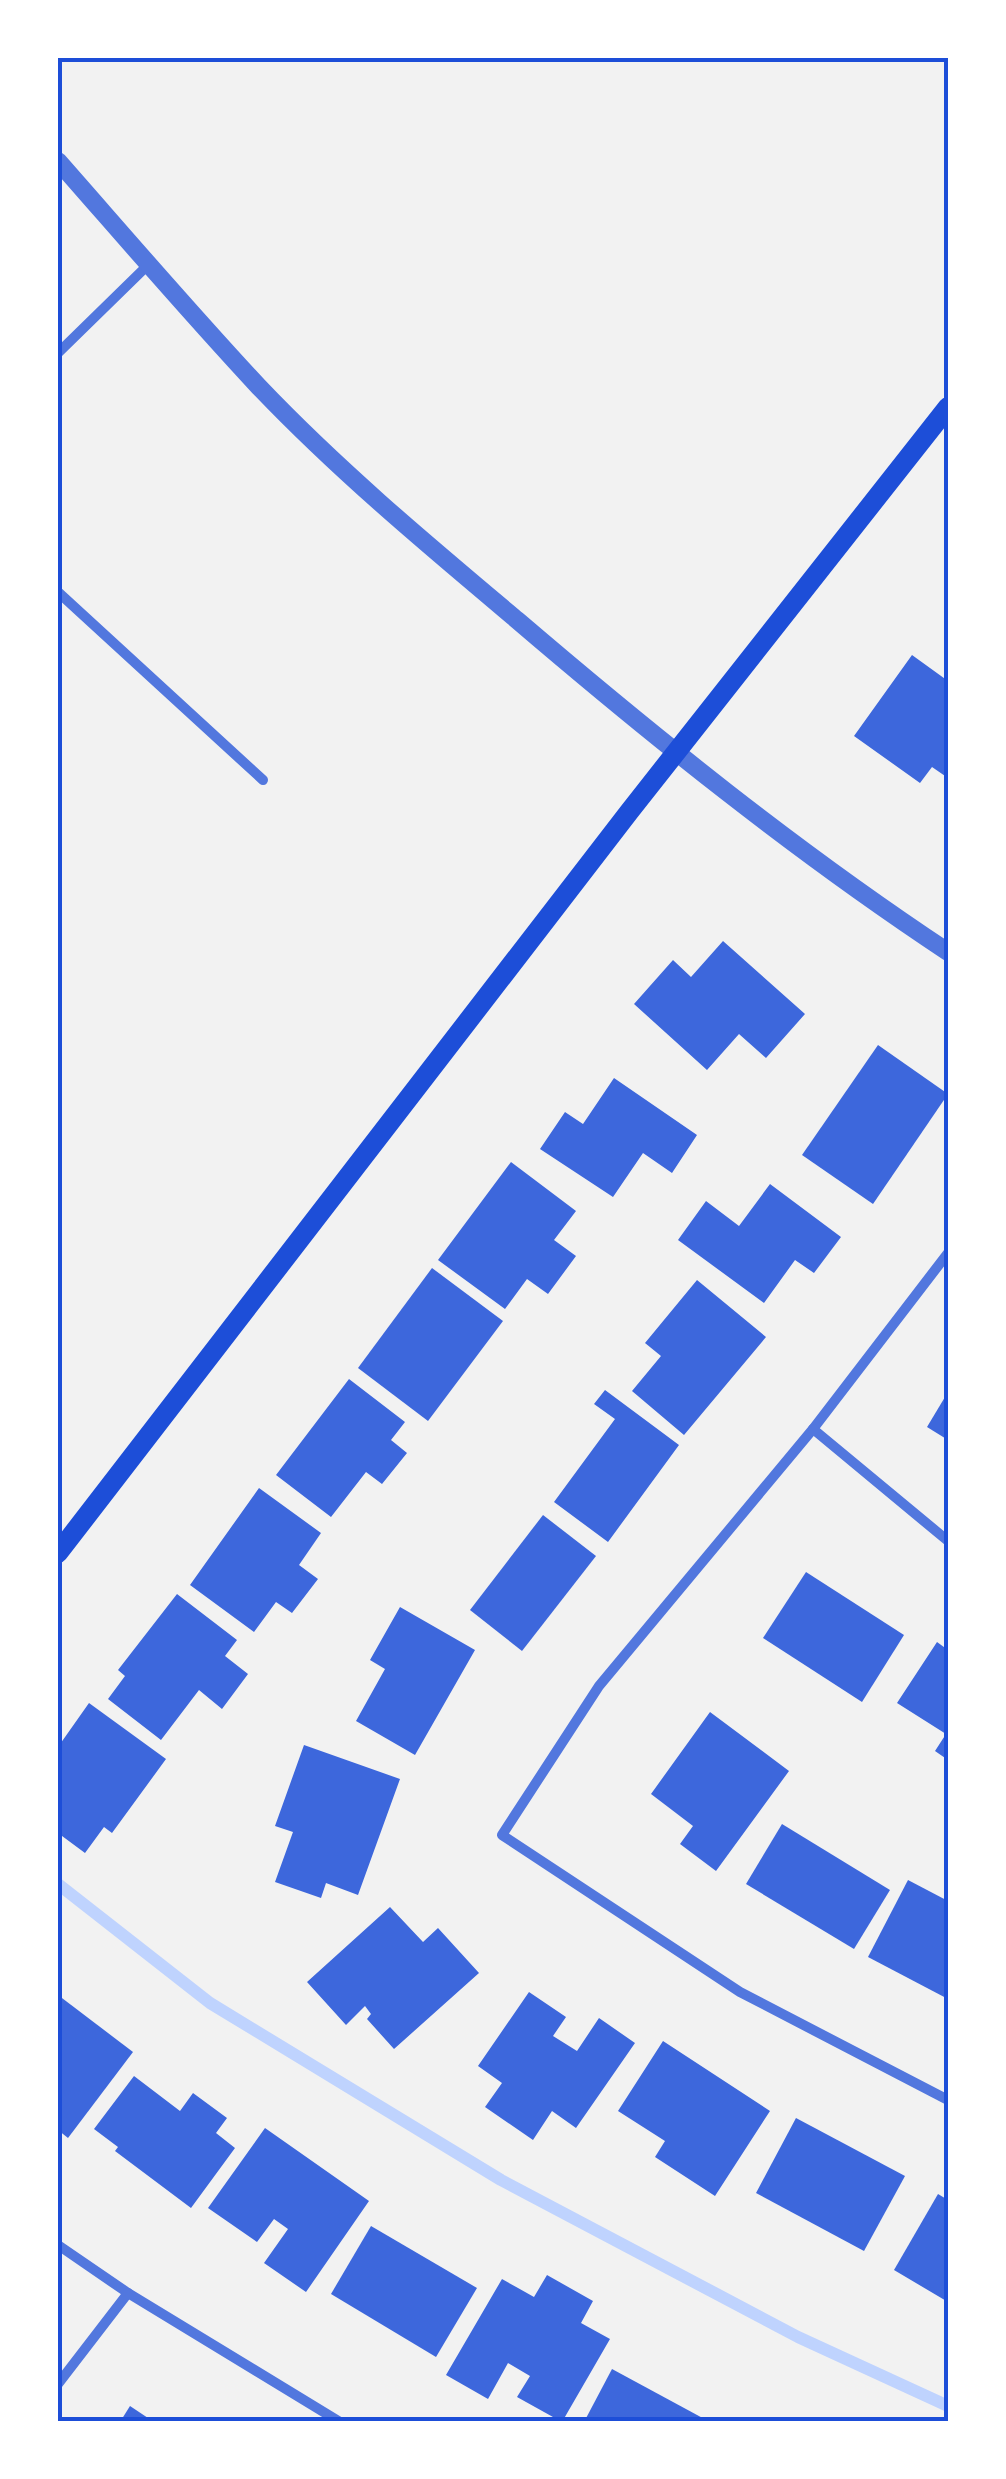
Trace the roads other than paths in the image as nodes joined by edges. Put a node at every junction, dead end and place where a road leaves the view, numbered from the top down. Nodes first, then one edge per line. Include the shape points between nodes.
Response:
1 (58, 161) edge
2 (148, 264) junction
3 (58, 353) edge
4 (948, 407) edge
5 (58, 592) edge
6 (678, 751) junction
7 (263, 780) dead end
8 (948, 952) edge
9 (948, 1254) edge
10 (813, 1429) junction
11 (948, 1541) edge
12 (58, 1554) edge
13 (948, 2100) edge
14 (58, 2246) edge
15 (128, 2293) junction
16 (58, 2384) edge
17 (340, 2422) edge

1 - 2 street
2 - 3 street
2 - 6 street via 261,389 383,504
4 - 6 main road
5 - 7 street
6 - 8 street
6 - 12 main road
9 - 10 street
10 - 11 street
10 - 13 street via 599,1686 502,1835 740,1992
14 - 15 street
15 - 16 street
15 - 17 street

